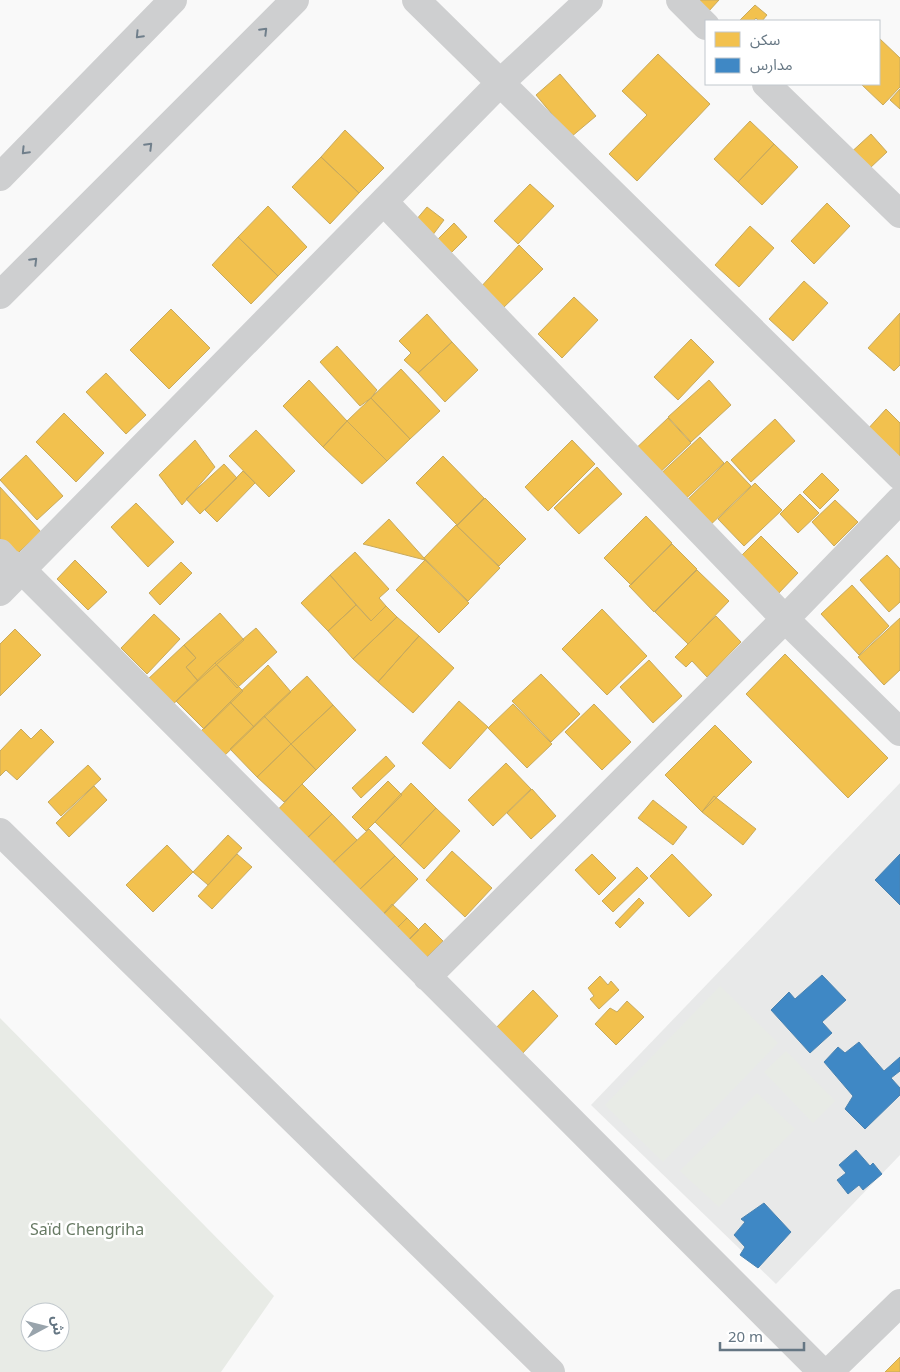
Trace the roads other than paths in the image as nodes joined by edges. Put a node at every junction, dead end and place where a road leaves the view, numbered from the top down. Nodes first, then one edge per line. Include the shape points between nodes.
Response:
1 (173, 0) edge
2 (295, 0) edge
3 (416, 0) edge
4 (589, 0) edge
5 (680, 0) edge
6 (705, 25) edge
7 (500, 83) junction
8 (767, 85) edge
9 (0, 177) edge
10 (384, 202) junction
11 (900, 214) edge
12 (0, 295) edge
13 (900, 476) edge
14 (900, 500) edge
15 (0, 553) edge
16 (22, 570) junction
17 (0, 592) edge
18 (785, 619) junction
19 (900, 732) edge
20 (0, 832) edge
21 (427, 977) junction
22 (900, 1303) edge
23 (551, 1372) edge
24 (822, 1372) edge
25 (829, 1372) edge

1 -> 9 street
12 -> 2 street
3 - 7 street
4 - 7 street
5 - 6 street
7 - 10 street
7 - 13 street
8 - 11 street
10 - 16 street
10 - 18 street
14 - 18 street
15 - 16 street
16 - 17 street
16 - 21 street
18 - 19 street
18 - 21 street
20 - 23 street
21 - 24 street
22 - 25 street

